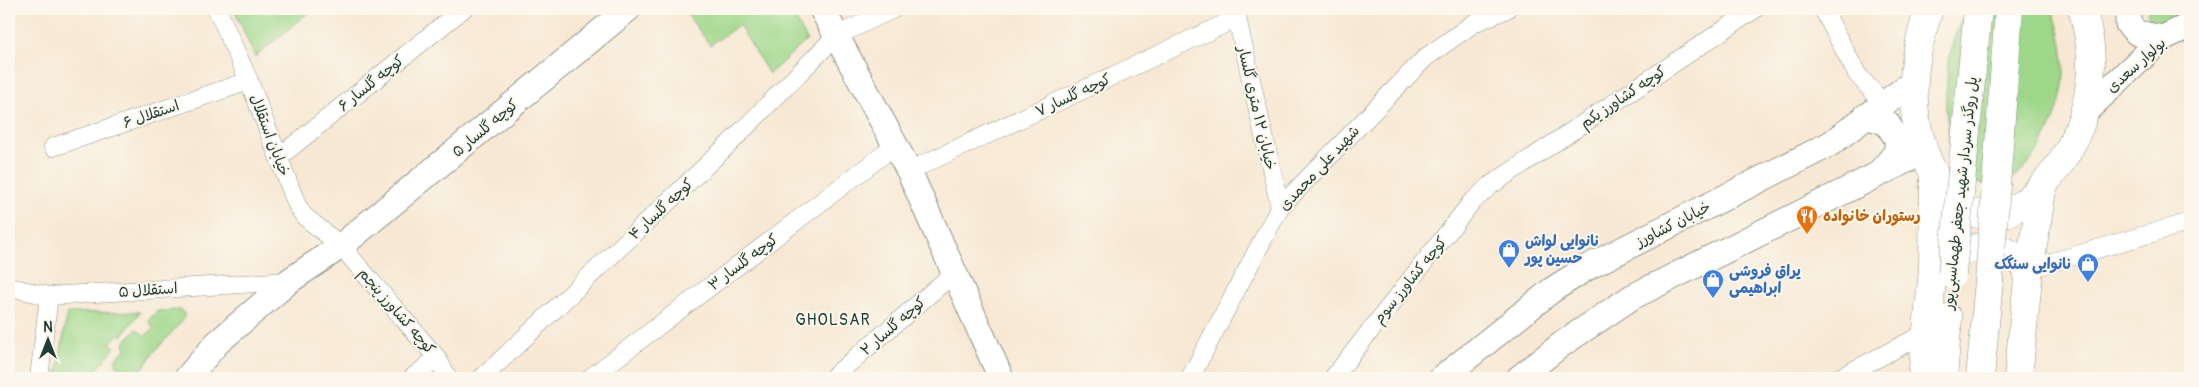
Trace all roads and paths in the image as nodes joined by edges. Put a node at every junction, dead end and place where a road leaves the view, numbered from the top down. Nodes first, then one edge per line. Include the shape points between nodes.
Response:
1 (217, 9) edge
2 (463, 9) edge
3 (628, 9) edge
4 (822, 9) edge
5 (893, 9) edge
6 (1507, 9) edge
7 (1755, 9) edge
8 (1823, 9) edge
9 (1929, 9) edge
10 (1978, 9) edge
11 (2009, 9) edge
12 (2082, 9) edge
13 (2128, 9) edge
14 (1236, 14) edge
15 (2190, 26) edge
16 (836, 36) junction
17 (2163, 38) junction
18 (249, 81) junction
19 (1913, 82) junction
20 (1875, 110) junction
21 (2086, 111) junction
22 (896, 145) junction
23 (53, 148) dead end
24 (279, 157) junction
25 (1928, 163) junction
26 (908, 171) junction
27 (1877, 174) junction
28 (1491, 185) joint
29 (2043, 186) junction
30 (1280, 207) junction
31 (2190, 222) edge
32 (341, 246) junction
33 (2029, 269) junction
34 (1942, 272) junction
35 (953, 274) junction
36 (289, 281) junction
37 (9, 287) edge
38 (49, 296) junction
39 (1928, 332) junction
40 (437, 358) junction
41 (595, 377) edge
42 (39, 378) edge
43 (187, 378) edge
44 (412, 378) edge
45 (448, 378) edge
46 (482, 378) edge
47 (832, 378) edge
48 (1001, 378) edge
49 (1190, 378) edge
50 (1333, 378) edge
51 (1442, 378) edge
52 (1519, 378) edge
53 (1839, 378) edge
54 (1922, 378) edge
55 (1942, 378) edge
56 (1980, 378) edge
57 (2018, 378) edge

1 - 18 street, خیابان استقلال
2 - 24 street, کوچه گلسار ۶
3 - 32 main road, کوچه گلسار ۵
4 - 16 main road
5 - 16 street, کوچه گلسار ۴
6 - 30 street, شهید علی محمدی via 1474,23 1425,58
7 - 28 street, کوچه کشاورز یکم
8 - 20 street
9 - 19 main road via 1916,56
10 - 34 main road, پل روگذر سردار شهید جعفر طهماسبی‌پور, bridge
11 - 56 main road, bridge
12 - 21 main road via 2091,52 2092,77
13 - 17 main road via 2128,24 2137,33
14 - 26 street, کوچه گلسار ۷
14 - 30 street, خیابان ۱۲ متری گلسار
15 - 17 main road, بولوار سعدی
16 - 22 main road
16 - 46 street, کوچه گلسار ۴ via 731,142
17 - 21 main road, بولوار سعدی
18 - 23 street, استقلال ۶
18 - 24 street, خیابان استقلال
19 - 20 main road, خیابان کشاورز
19 - 25 main road via 1913,108
20 - 27 main road via 1897,139 1897,152
20 - 51 main road, خیابان کشاورز via 1830,144 1588,267 1552,290
21 - 29 main road via 2074,142
22 - 26 main road
22 - 41 street, کوچه گلسار ۳
24 - 32 street, خیابان استقلال via 304,216
25 - 27 main road
25 - 29 main road via 1952,206 1972,214 2003,214 2030,199
25 - 34 main road
26 - 35 main road
27 - 52 main road via 1632,297 1562,344
28 - 50 street, کوچه کشاورز سوم via 1465,210
29 - 33 main road
30 - 49 street, شهید علی محمدی
31 - 33 street
32 - 36 main road, کوچه گلسار ۵
32 - 40 street, کوچه کشاورز پنجم
33 - 34 main road via 2007,252 1981,247 1954,253
33 - 57 main road
34 - 39 main road
34 - 55 main road, پل روگذر سردار شهید جعفر طهماسبی‌پور
35 - 47 street, کوچه گلسار ۲
35 - 48 main road
36 - 38 street, استقلال ۵
36 - 43 main road, کوچه گلسار ۵ via 217,344
37 - 38 street, استقلال ۵
38 - 42 street
39 - 53 street
39 - 54 main road
40 - 44 street
40 - 45 street, کوچه کشاورز پنجم

